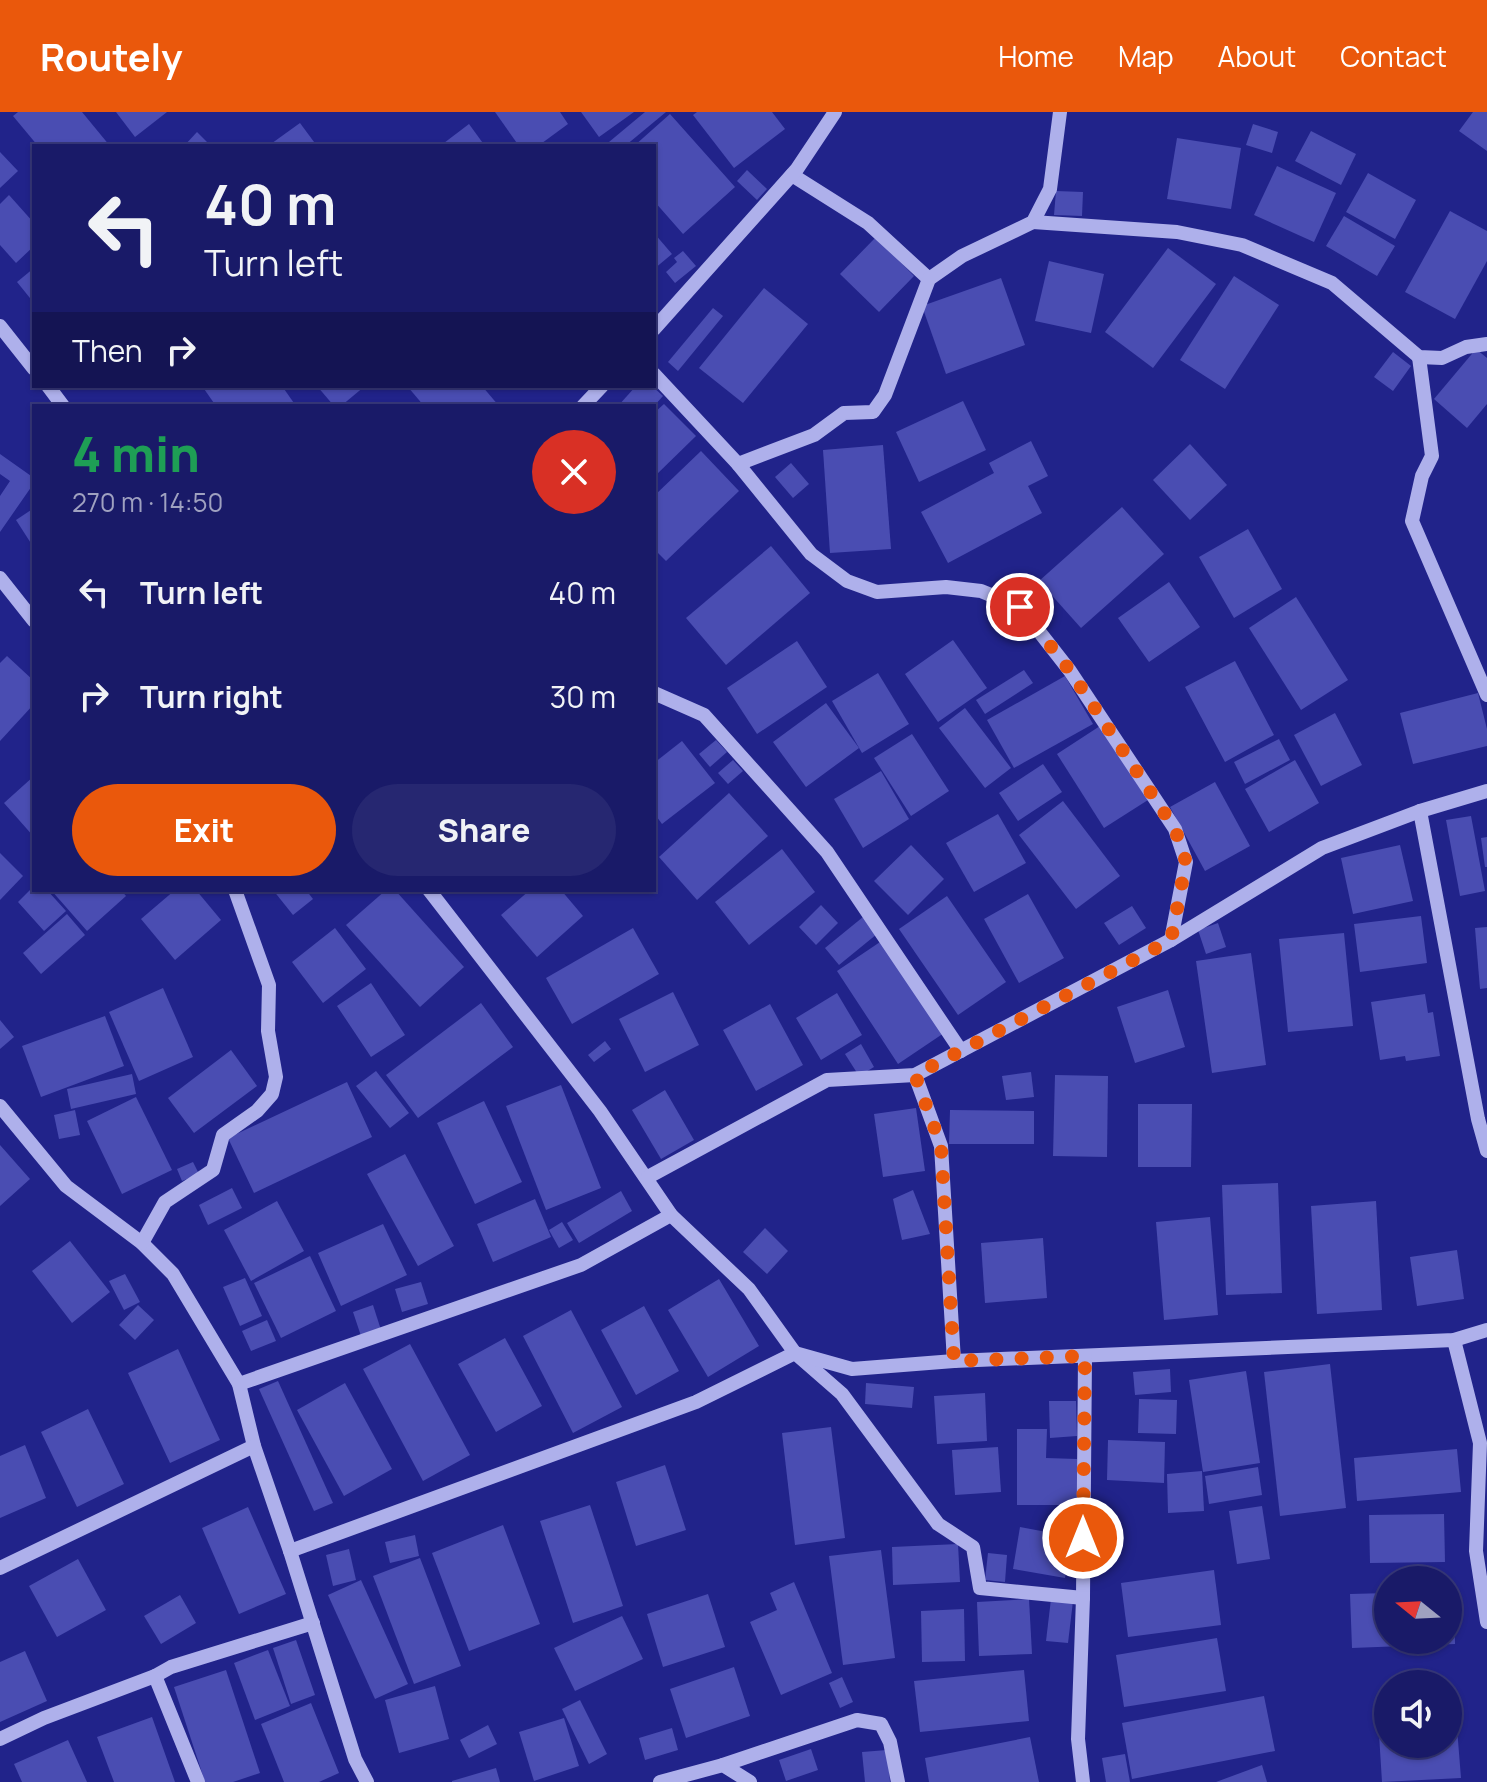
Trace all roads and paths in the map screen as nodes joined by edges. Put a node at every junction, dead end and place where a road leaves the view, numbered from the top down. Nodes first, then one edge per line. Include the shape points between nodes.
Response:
1 (835, 112) edge
2 (1060, 112) edge
3 (792, 175) junction
4 (1033, 222) junction
5 (929, 279) junction
6 (0, 326) edge
7 (656, 327) edge
8 (1487, 344) edge
9 (1419, 357) junction
10 (32, 366) edge
11 (656, 376) edge
12 (600, 388) edge
13 (585, 404) edge
14 (738, 464) junction
15 (0, 578) edge
16 (32, 618) edge
17 (656, 694) edge
18 (1487, 695) edge
19 (1487, 791) edge
20 (1420, 811) junction
21 (236, 892) edge
22 (431, 892) edge
23 (1171, 940) junction
24 (961, 1051) junction
25 (915, 1075) junction
26 (0, 1106) edge
27 (1487, 1151) edge
28 (648, 1177) junction
29 (671, 1215) junction
30 (142, 1243) junction
31 (1487, 1330) edge
32 (1454, 1340) junction
33 (795, 1353) junction
34 (1085, 1356) junction
35 (954, 1361) junction
36 (239, 1384) junction
37 (254, 1446) junction
38 (290, 1551) junction
39 (1481, 1551) edge
40 (0, 1568) edge
41 (1083, 1598) junction
42 (1487, 1622) edge
43 (313, 1623) junction
44 (155, 1676) junction
45 (0, 1739) edge
46 (723, 1765) junction
47 (198, 1782) edge
48 (367, 1782) edge
49 (660, 1782) edge
50 (750, 1782) edge
51 (898, 1782) edge
52 (1083, 1782) edge

1 - 3 street
2 - 4 street via 1050,189
3 - 5 street via 868,223
3 - 7 street
4 - 5 street via 962,256
4 - 9 street via 1177,232 1242,245 1332,283
5 - 14 street via 885,395 873,412 844,413 814,435
6 - 10 street
8 - 9 street via 1442,358
9 - 18 street via 1432,456 1412,521
11 - 14 street
12 - 13 street
14 - 23 street via 811,554 847,581 877,592 946,587 981,591 1020,607 1070,671 1175,829 1186,862
15 - 16 street
17 - 24 street via 704,715 827,852
19 - 20 street
20 - 23 street via 1322,848
20 - 27 street
21 - 30 street via 269,985 268,1031 276,1077 272,1094 223,1135 213,1170 165,1202
22 - 28 street
23 - 24 street
24 - 25 street
25 - 28 street via 827,1080
25 - 35 street via 941,1146
26 - 30 street via 66,1186
28 - 29 street
29 - 33 street via 749,1289
29 - 36 street via 581,1265
30 - 36 street via 173,1274
31 - 32 street
32 - 34 street
32 - 39 street via 1480,1443
33 - 35 street via 852,1369
33 - 38 street via 696,1402
33 - 41 street via 842,1394 938,1524 973,1547 980,1588
34 - 35 street
34 - 41 street
36 - 37 street
37 - 38 street
37 - 40 street
38 - 43 street
39 - 42 street
41 - 52 street via 1078,1739
43 - 44 street
43 - 48 street
44 - 45 street
44 - 47 street
46 - 49 street
46 - 50 street
46 - 51 street via 857,1720 881,1724

